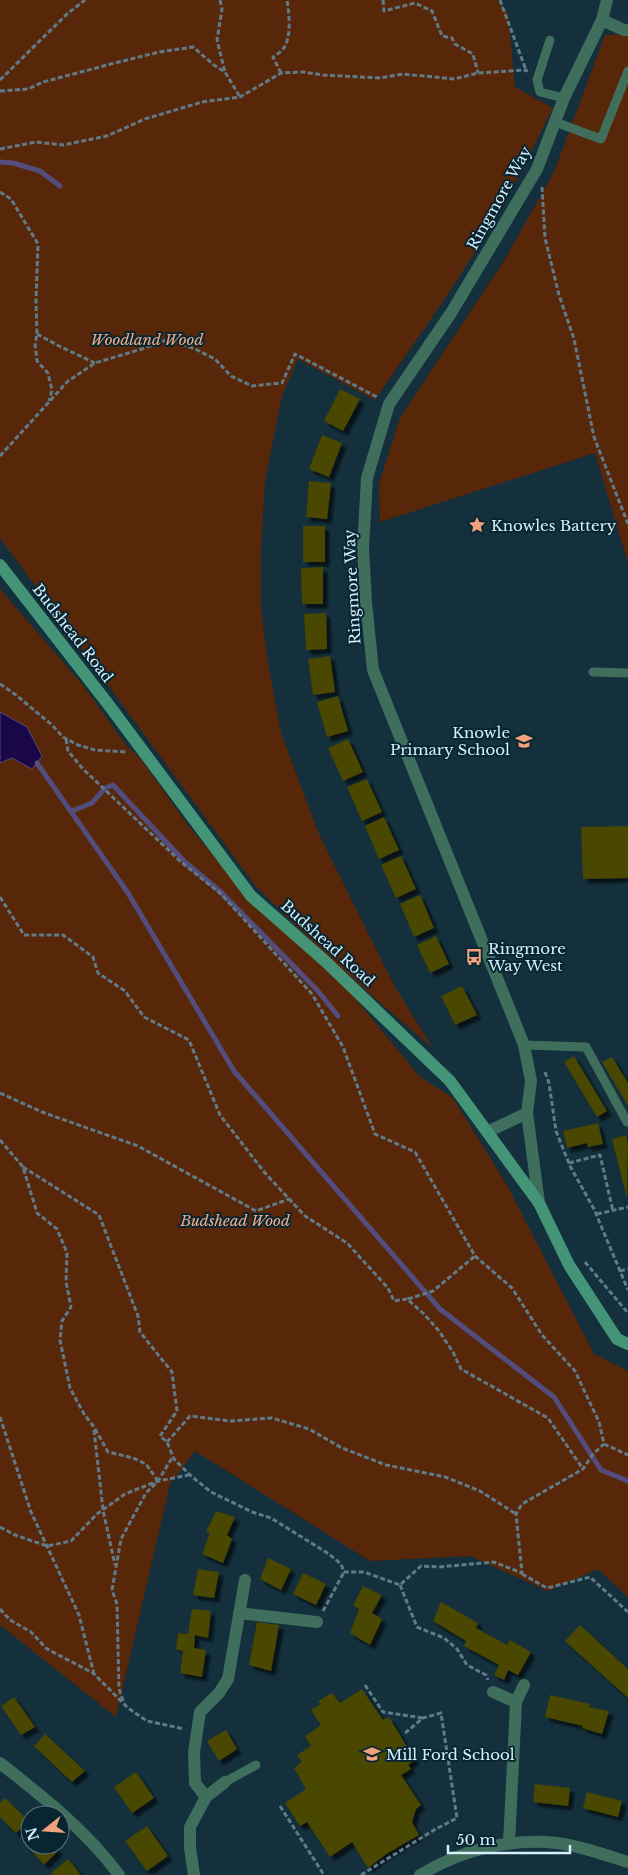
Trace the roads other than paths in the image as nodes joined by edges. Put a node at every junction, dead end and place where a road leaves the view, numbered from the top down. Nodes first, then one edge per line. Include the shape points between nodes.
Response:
1 (607, 0) edge
2 (602, 20) junction
3 (628, 30) edge
4 (550, 40) dead end
5 (628, 71) edge
6 (564, 98) junction
7 (555, 122) junction
8 (0, 565) edge
9 (593, 672) dead end
10 (628, 672) edge
11 (524, 1045) junction
12 (527, 1113) junction
13 (627, 1122) edge
14 (487, 1132) junction
15 (539, 1203) junction
16 (628, 1344) edge
17 (245, 1580) dead end
18 (240, 1613) junction
19 (317, 1622) road end
20 (524, 1685) dead end
21 (493, 1692) road end
22 (516, 1702) junction
23 (0, 1763) edge
24 (256, 1765) dead end
25 (225, 1782) joint
26 (206, 1797) junction
27 (509, 1843) junction
28 (628, 1862) edge
29 (119, 1875) edge
30 (194, 1875) edge
31 (420, 1875) edge

1 - 2 street, Ringmore Way
2 - 3 street
2 - 6 street, Ringmore Way
4 - 6 lane via 537,80 540,92
5 - 7 lane via 601,139
6 - 7 street, Ringmore Way
7 - 11 street, Ringmore Way via 537,169 452,313 389,404 367,478 364,548 373,670
8 - 14 street, Budshead Road via 251,896 326,961 450,1081
9 - 10 lane
11 - 12 street, Ringmore Way via 531,1081
11 - 13 lane via 586,1047
12 - 14 street
12 - 15 street, Ringmore Way
14 - 15 street, Budshead Road
15 - 16 street, Budshead Road via 569,1265 617,1339
17 - 18 street
18 - 19 street
18 - 26 street via 228,1679 200,1712 194,1752 196,1783
20 - 22 street
21 - 22 street
22 - 27 street
23 - 29 street via 72,1822
24 - 25 lane
25 - 26 street
26 - 30 street via 190,1827
27 - 28 street via 557,1844
27 - 31 street via 474,1850

